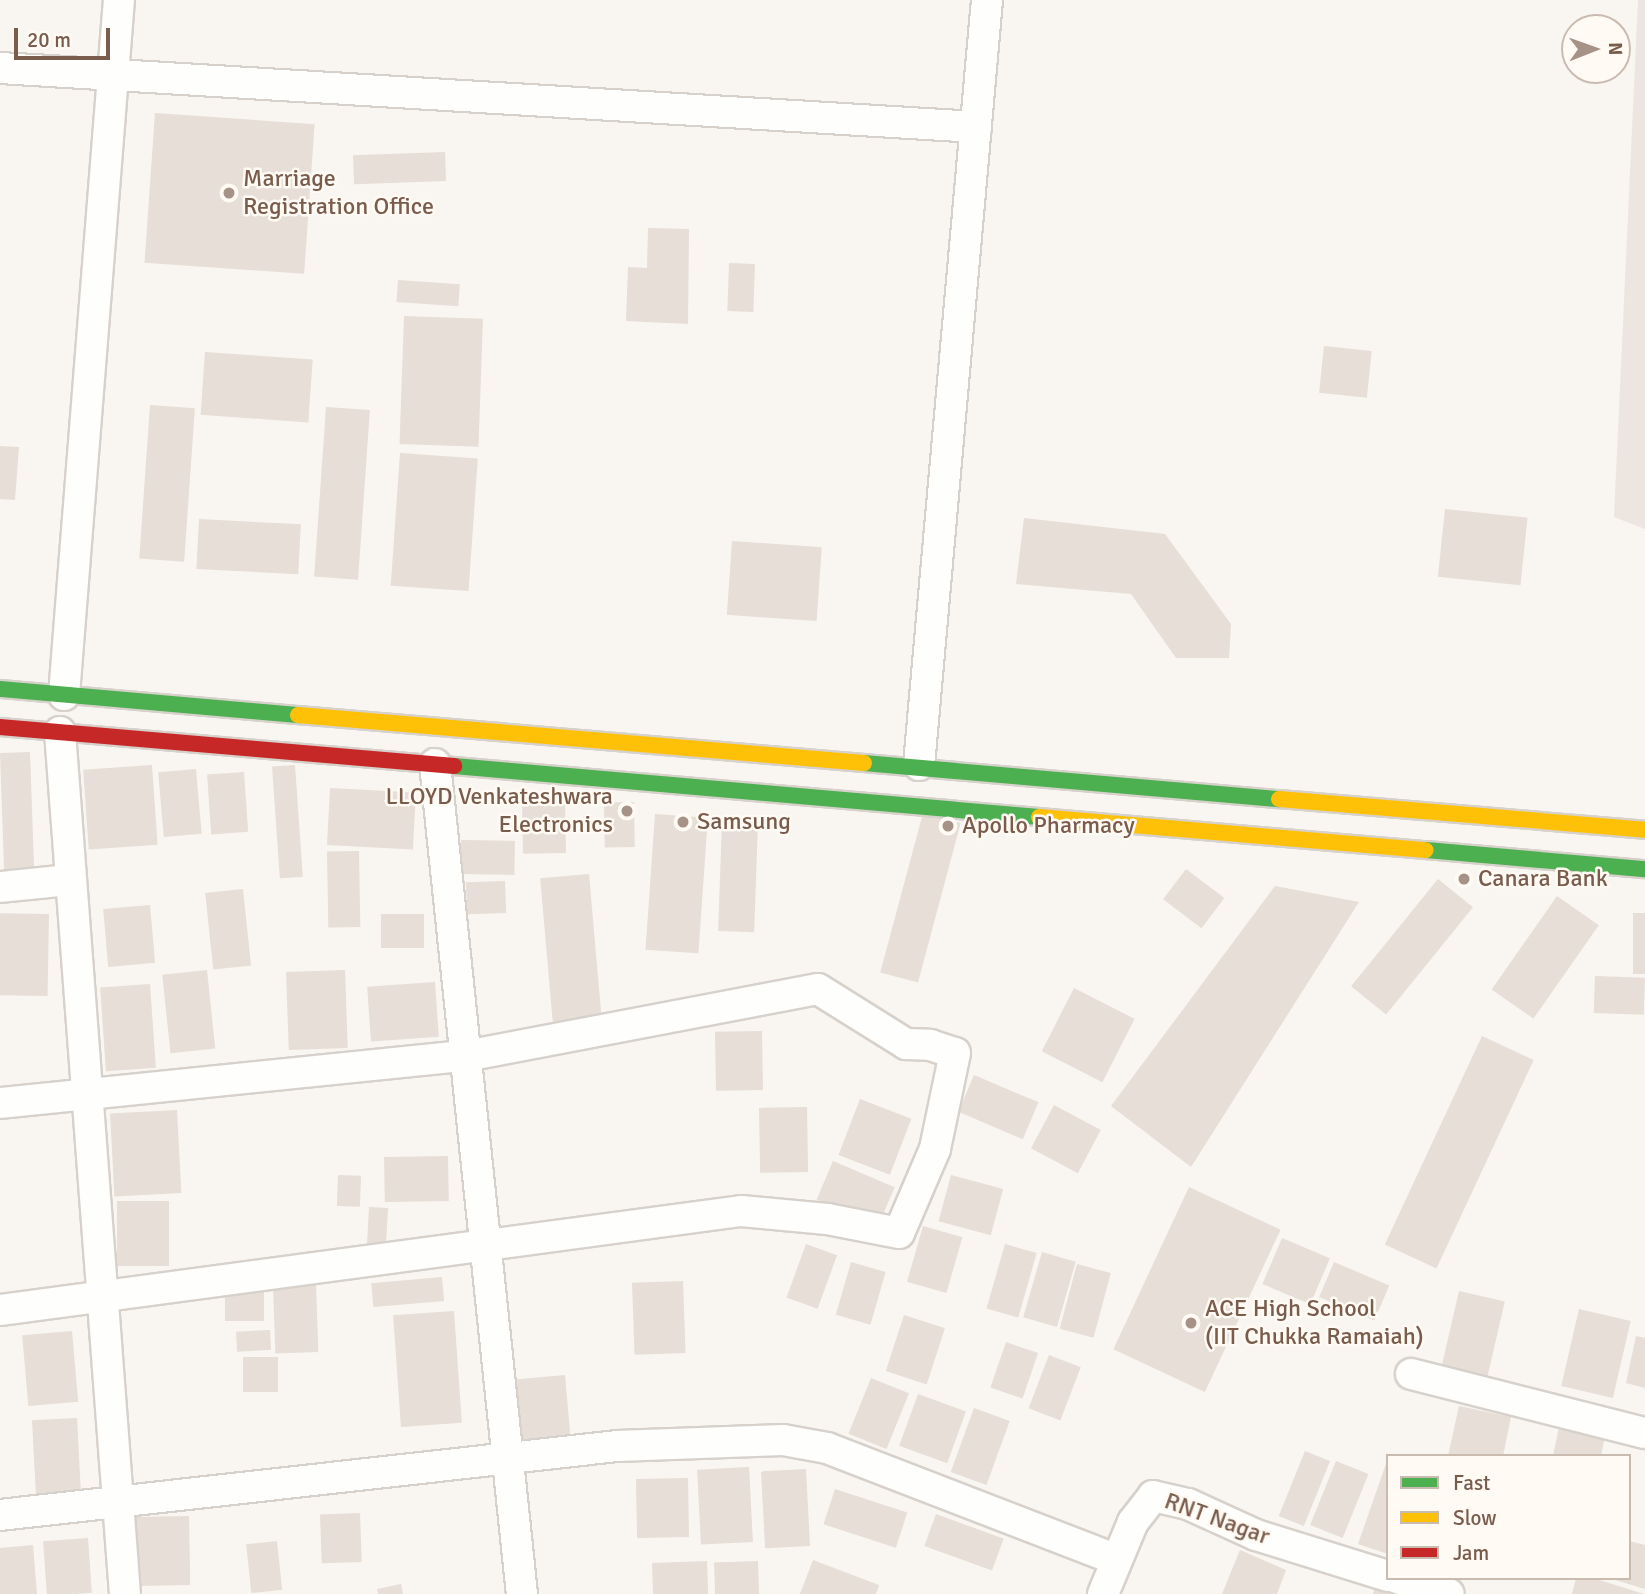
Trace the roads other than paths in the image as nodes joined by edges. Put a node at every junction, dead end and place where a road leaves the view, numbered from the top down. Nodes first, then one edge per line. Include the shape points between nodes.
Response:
1 (119, 0) edge
2 (987, 0) edge
3 (0, 68) edge
4 (113, 78) junction
5 (976, 127) junction
6 (0, 689) edge
7 (64, 695) junction
8 (0, 727) edge
9 (60, 732) junction
10 (435, 764) junction
11 (919, 765) junction
12 (1645, 830) edge
13 (1645, 869) edge
14 (69, 880) junction
15 (0, 887) edge
16 (466, 1056) junction
17 (86, 1095) junction
18 (0, 1103) edge
19 (486, 1245) junction
20 (102, 1296) junction
21 (0, 1310) edge
22 (1411, 1374) dead end
23 (1645, 1433) edge
24 (508, 1457) junction
25 (118, 1499) junction
26 (0, 1515) edge
27 (1115, 1559) junction
28 (1386, 1575) edge
29 (1404, 1580) edge
30 (125, 1594) edge
31 (522, 1594) edge
32 (1103, 1594) edge
33 (1449, 1594) edge

1 - 4 street
2 - 5 street
3 - 4 street
4 - 5 street
4 - 7 street
5 - 11 street
6 - 7 highway
7 - 11 highway
8 - 9 highway
9 - 10 highway
9 - 14 street
10 - 13 highway
10 - 16 street
11 - 12 highway
14 - 15 street
14 - 17 street
16 - 17 street
16 - 19 street
16 - 19 street via 818,989 906,1044 955,1053 935,1149 899,1233 827,1219 741,1211
17 - 18 street
17 - 20 street
19 - 20 street
19 - 24 street
20 - 21 street
20 - 25 street
22 - 23 street
24 - 25 street
24 - 27 street via 670,1442 783,1440 827,1448
24 - 31 street
25 - 26 street
25 - 30 street
27 - 28 street, RNT Nagar via 1144,1505 1153,1496 1165,1496 1256,1535
27 - 32 street, RNT Nagar
29 - 33 street

